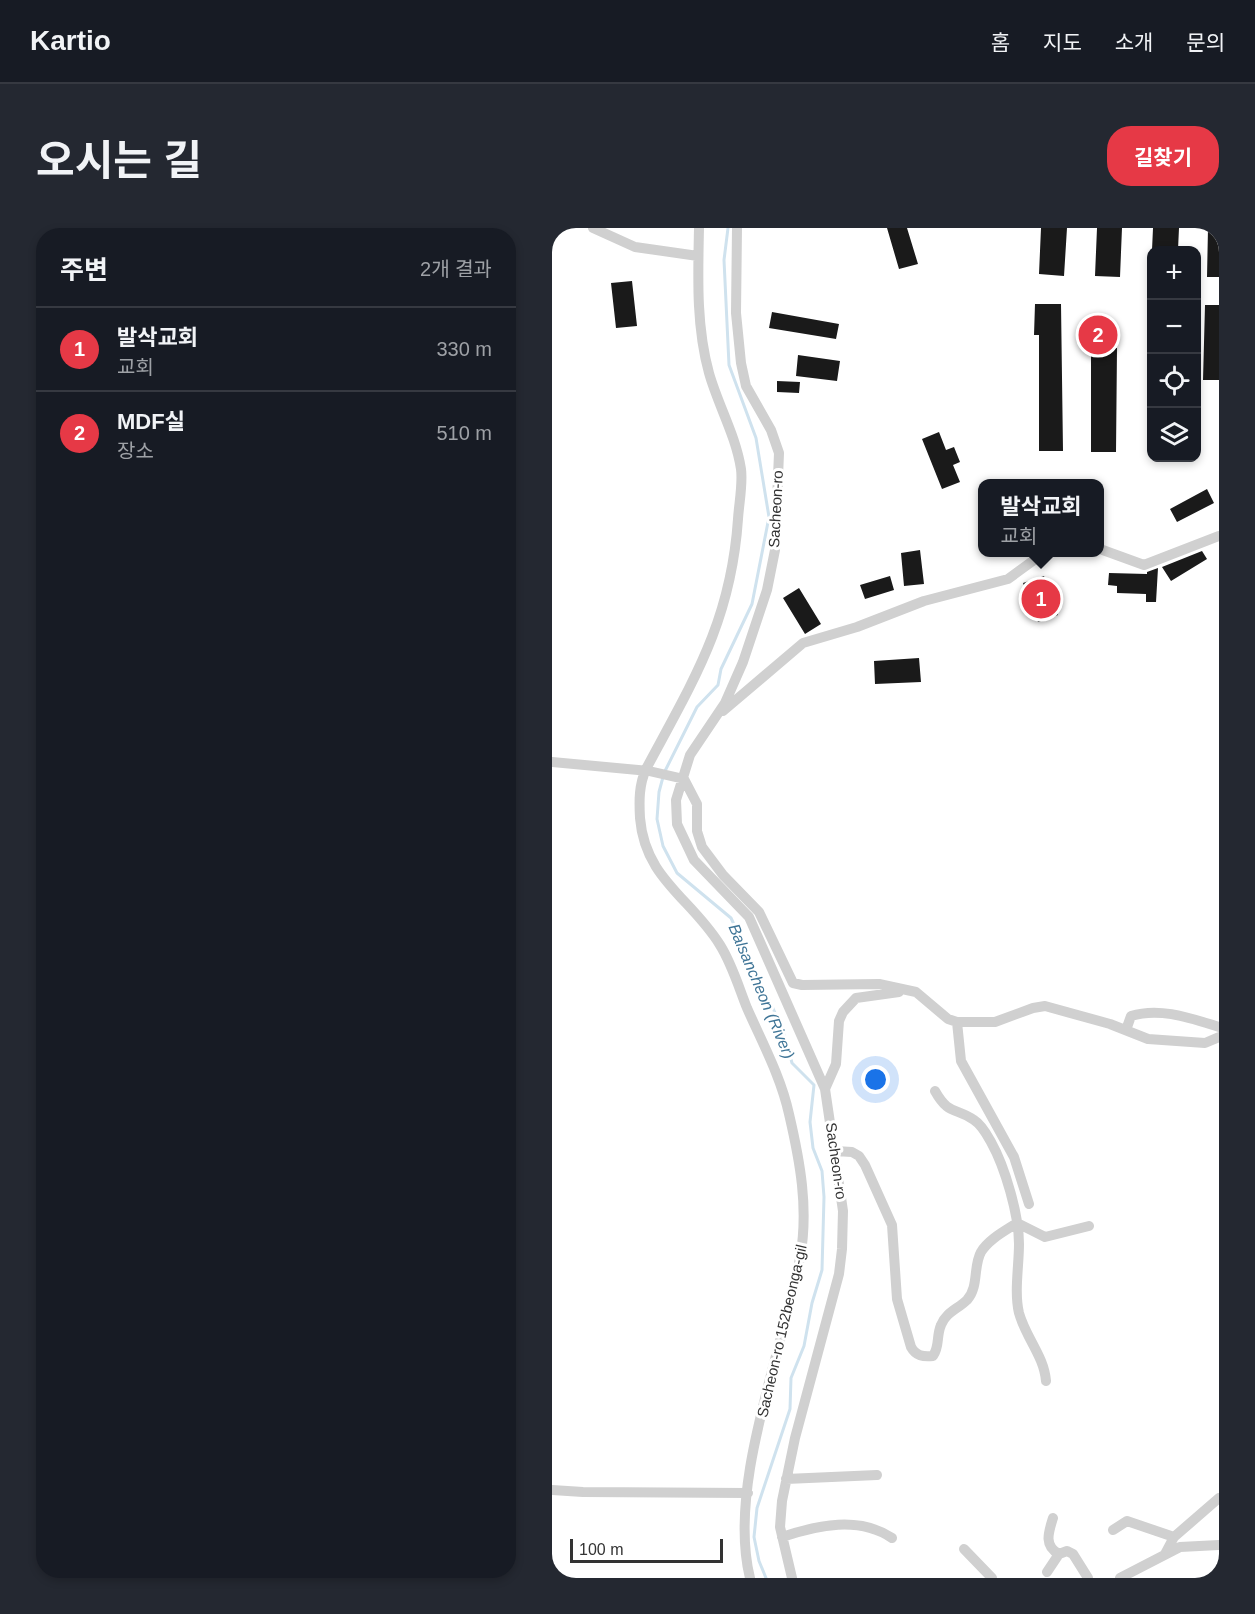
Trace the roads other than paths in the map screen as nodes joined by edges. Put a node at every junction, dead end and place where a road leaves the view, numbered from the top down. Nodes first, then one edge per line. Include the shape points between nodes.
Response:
1 (593, 228) edge
2 (699, 228) edge
3 (737, 228) edge
4 (698, 256) junction
5 (1219, 536) edge
6 (1104, 550) edge
7 (1038, 557) edge
8 (715, 718) junction
9 (552, 762) edge
10 (647, 771) junction
11 (681, 778) junction
12 (905, 990) junction
13 (957, 1022) junction
14 (1219, 1026) edge
15 (1126, 1030) junction
16 (1219, 1037) edge
17 (825, 1089) junction
18 (935, 1091) dead end
19 (835, 1151) junction
20 (1029, 1204) dead end
21 (1017, 1223) junction
22 (1089, 1226) dead end
23 (1046, 1381) dead end
24 (877, 1475) dead end
25 (786, 1479) junction
26 (552, 1490) edge
27 (748, 1493) junction
28 (1219, 1498) edge
29 (1053, 1518) dead end
30 (1113, 1530) dead end
31 (782, 1537) junction
32 (1174, 1537) junction
33 (892, 1538) dead end
34 (1219, 1545) edge
35 (964, 1549) dead end
36 (1059, 1554) junction
37 (1165, 1554) junction
38 (1047, 1572) dead end
39 (750, 1578) edge
40 (792, 1578) edge
41 (992, 1578) edge
42 (1088, 1578) edge
43 (1120, 1578) edge

1 - 4 street via 635,247
2 - 4 street, Sacheon-ro 152beonga-gil
3 - 8 street, Sacheon-ro via 735,303 741,363 746,386 779,453 777,507 775,550 767,590 743,662
4 - 10 street, Sacheon-ro 152beonga-gil via 698,300 708,371 741,471 737,531 720,621 700,669
5 - 6 street via 1144,565
7 - 8 street via 1008,579 924,601 803,643
8 - 11 street, Sacheon-ro via 690,755
9 - 10 street
10 - 11 street
10 - 27 street, Sacheon-ro 152beonga-gil via 640,782 647,854 663,880 722,948 781,1086 803,1180 800,1257
11 - 12 street via 697,804 697,831 702,847 759,912 793,982 802,986 879,984
11 - 17 street, Sacheon-ro via 676,800 677,824 686,848 749,917
12 - 13 street via 924,996 948,1019
12 - 17 street via 856,998 843,1012 836,1064
13 - 15 street via 995,1022 1045,1006
13 - 20 street via 961,1061 1014,1157
14 - 15 street via 1146,1011 1131,1016
15 - 16 street via 1148,1039 1205,1043
17 - 19 street, Sacheon-ro
18 - 21 street via 951,1110 980,1125 992,1143
19 - 21 street via 859,1156 889,1218 895,1239 899,1311 910,1347 917,1355 933,1356 941,1323 950,1311 967,1300 973,1289 980,1254 998,1235
19 - 25 street, Sacheon-ro via 843,1211 843,1249
21 - 22 street via 1045,1237
21 - 23 street via 1019,1312 1045,1364
24 - 25 street
25 - 31 street, Sacheon-ro via 780,1519
26 - 27 street
27 - 39 street, Sacheon-ro 152beonga-gil via 743,1540
28 - 32 street
29 - 36 street via 1048,1538
30 - 32 street via 1127,1521
31 - 33 street via 802,1530 855,1524 870,1526
31 - 40 street, Sacheon-ro
32 - 37 street
34 - 37 street via 1196,1545
35 - 41 street
36 - 38 street
36 - 42 street via 1073,1554
37 - 43 street

